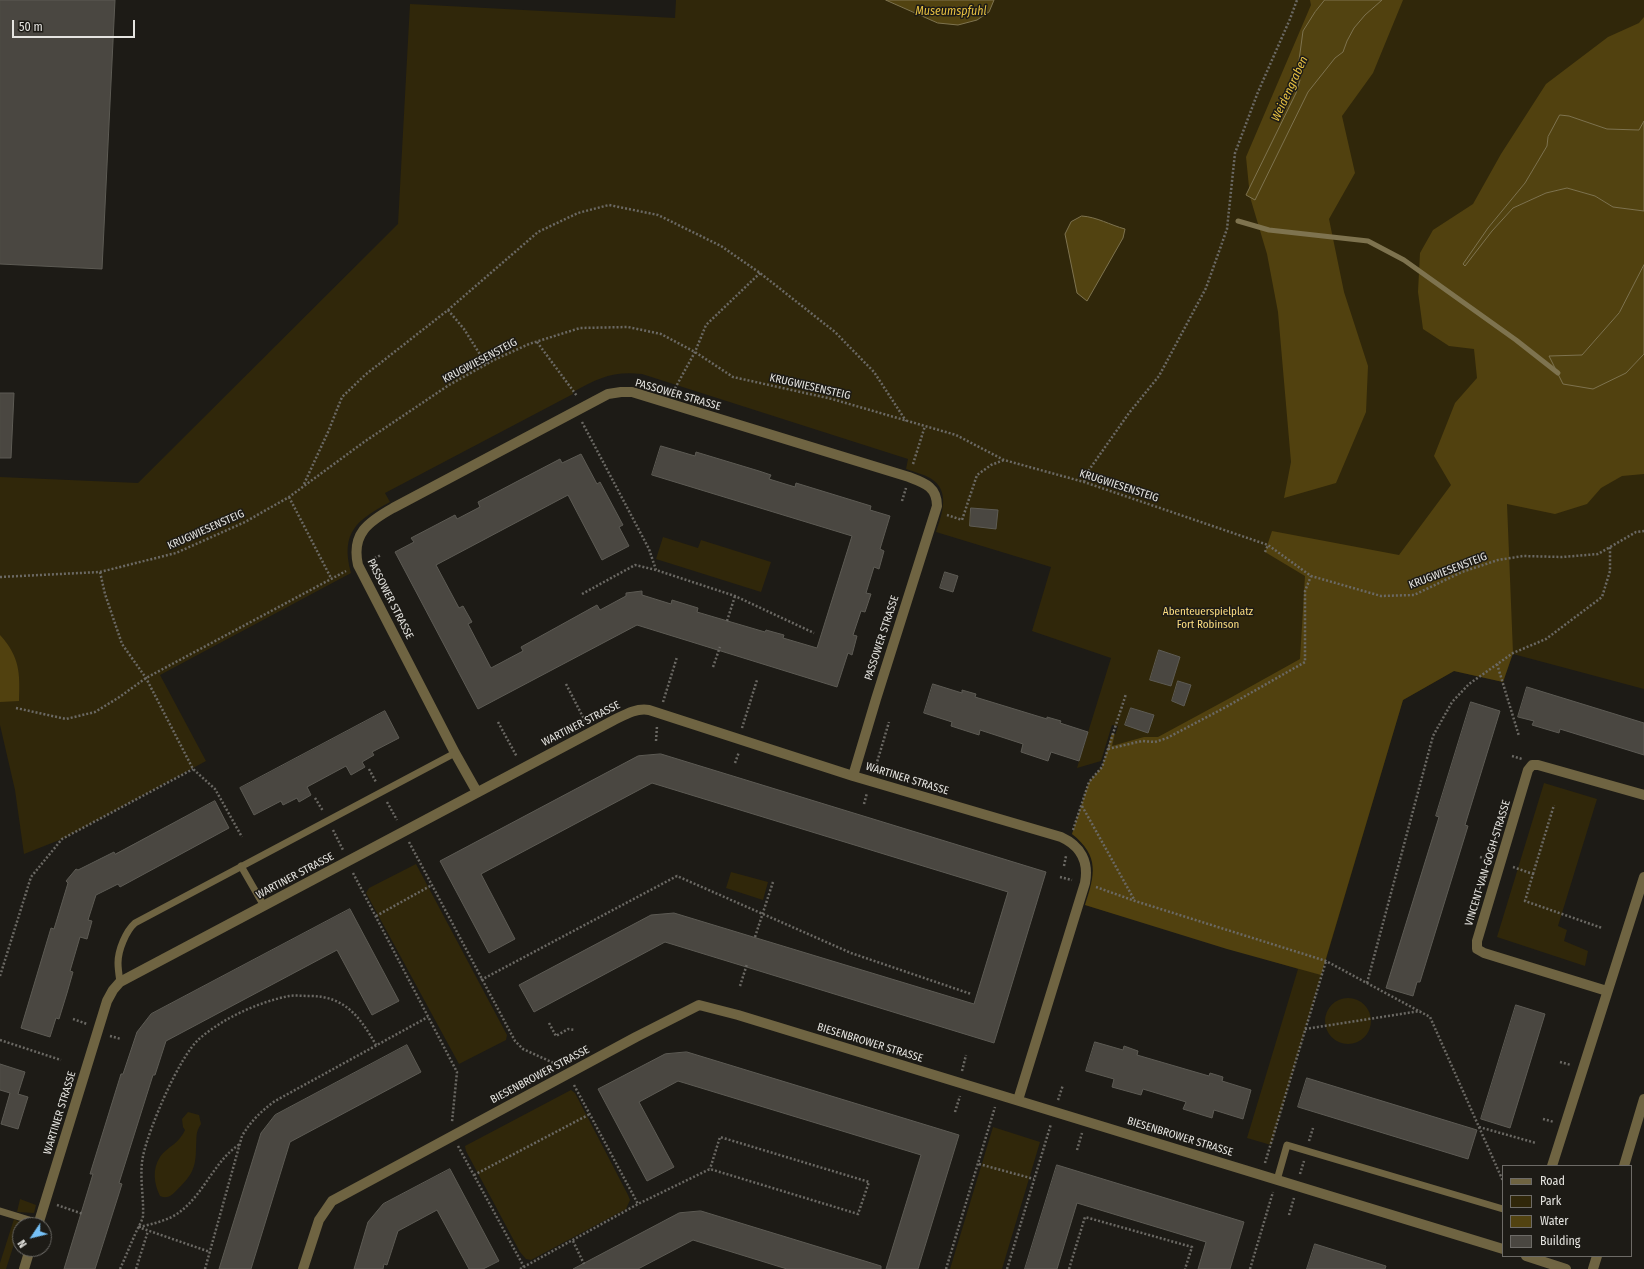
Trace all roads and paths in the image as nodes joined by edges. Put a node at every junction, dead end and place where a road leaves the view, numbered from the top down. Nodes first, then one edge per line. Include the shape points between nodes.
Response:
1 (1296, 0) edge
2 (760, 273) junction
3 (448, 310) junction
4 (537, 342) junction
5 (695, 352) junction
6 (486, 364) junction
7 (667, 403) junction
8 (580, 409) junction
9 (906, 421) junction
10 (925, 426) junction
11 (915, 455) dead end
12 (1004, 460) junction
13 (1084, 482) junction
14 (304, 485) junction
15 (289, 497) junction
16 (962, 520) dead end
17 (1644, 531) edge
18 (1268, 544) junction
19 (1610, 547) junction
20 (1265, 552) dead end
21 (656, 570) junction
22 (100, 572) junction
23 (1311, 576) junction
24 (0, 577) edge
25 (582, 594) dead end
26 (734, 596) junction
27 (728, 621) dead end
28 (814, 634) dead end
29 (720, 647) dead end
30 (677, 657) dead end
31 (1497, 664) junction
32 (713, 667) dead end
33 (146, 678) junction
34 (757, 680) dead end
35 (566, 684) dead end
36 (1126, 694) dead end
37 (16, 708) dead end
38 (660, 714) junction
39 (498, 722) dead end
40 (889, 722) dead end
41 (591, 732) junction
42 (1519, 736) dead end
43 (739, 739) junction
44 (656, 741) dead end
45 (1108, 749) junction
46 (455, 753) junction
47 (193, 768) junction
48 (522, 768) junction
49 (369, 769) dead end
50 (853, 776) junction
51 (871, 781) junction
52 (381, 792) junction
53 (477, 792) junction
54 (1644, 795) edge
55 (315, 798) dead end
56 (864, 804) dead end
57 (1081, 805) junction
58 (1554, 806) dead end
59 (328, 820) junction
60 (403, 832) junction
61 (242, 837) dead end
62 (1070, 841) junction
63 (1480, 858) dead end
64 (347, 862) junction
65 (1500, 863) junction
66 (241, 866) junction
67 (1533, 874) junction
68 (1644, 877) edge
69 (773, 882) dead end
70 (1085, 883) junction
71 (432, 885) junction
72 (1135, 901) junction
73 (264, 906) junction
74 (762, 914) junction
75 (376, 916) junction
76 (1602, 928) dead end
77 (755, 937) dead end
78 (1326, 961) junction
79 (747, 964) dead end
80 (0, 976) edge
81 (481, 980) junction
82 (120, 982) junction
83 (1367, 983) junction
84 (740, 986) dead end
85 (1607, 991) junction
86 (971, 994) dead end
87 (1420, 1011) junction
88 (428, 1017) junction
89 (549, 1023) dead end
90 (1305, 1028) junction
91 (576, 1030) dead end
92 (0, 1040) edge
93 (376, 1045) junction
94 (966, 1055) dead end
95 (61, 1060) dead end
96 (561, 1066) dead end
97 (960, 1075) dead end
98 (573, 1083) dead end
99 (961, 1091) dead end
100 (999, 1095) junction
101 (1644, 1099) edge
102 (1018, 1100) junction
103 (1055, 1111) junction
104 (954, 1112) dead end
105 (590, 1114) junction
106 (1479, 1127) junction
107 (1313, 1128) dead end
108 (453, 1135) junction
109 (1536, 1143) dead end
110 (240, 1144) junction
111 (1306, 1151) junction
112 (979, 1164) junction
113 (1552, 1165) edge
114 (1624, 1165) edge
115 (710, 1169) junction
116 (474, 1175) junction
117 (1262, 1175) junction
118 (1034, 1179) junction
119 (1502, 1179) edge
120 (1277, 1180) junction
121 (1297, 1186) junction
122 (638, 1204) junction
123 (69, 1209) dead end
124 (1502, 1209) edge
125 (0, 1211) edge
126 (83, 1214) dead end
127 (1289, 1215) dead end
128 (18, 1217) edge
129 (40, 1217) edge
130 (138, 1227) junction
131 (148, 1231) junction
132 (572, 1240) junction
133 (1502, 1249) edge
134 (210, 1252) junction
135 (28, 1257) edge
136 (1529, 1257) edge
137 (1597, 1257) edge
138 (584, 1264) dead end
139 (522, 1268) edge
140 (24, 1269) edge
141 (120, 1269) edge
142 (136, 1269) edge
143 (205, 1269) edge
144 (303, 1269) edge
145 (946, 1269) edge
146 (1007, 1269) edge
147 (1069, 1269) edge
148 (1185, 1269) edge
149 (1250, 1269) edge
150 (1566, 1269) edge
151 (1593, 1269) edge

1 - 13 path via 1235,153 1227,229 1206,288 1159,376 1088,470
2 - 3 path via 721,246 658,215 609,205 578,213 538,232
2 - 5 path via 706,325
2 - 9 path via 836,332 874,372
3 - 6 path via 464,329
3 - 14 path via 365,375 342,397
4 - 5 path, KRUGWIESENSTEIG via 580,328 628,327 661,334
4 - 6 path, KRUGWIESENSTEIG
4 - 8 path via 573,389
5 - 7 path
5 - 9 path, KRUGWIESENSTEIG via 733,377 832,399
6 - 14 path, KRUGWIESENSTEIG via 449,385
7 - 8 street, PASSOWER STRASSE via 632,392 621,392 608,394
7 - 50 street, PASSOWER STRASSE via 909,477 924,482 934,492 937,506
8 - 21 path via 649,549
8 - 46 street, PASSOWER STRASSE via 378,516 366,526 358,538 355,554 358,565
9 - 10 path, KRUGWIESENSTEIG
10 - 11 path
10 - 12 path, KRUGWIESENSTEIG via 956,436
12 - 13 path, KRUGWIESENSTEIG
12 - 16 path via 977,475
13 - 18 path, KRUGWIESENSTEIG
14 - 15 path, KRUGWIESENSTEIG
15 - 22 path, KRUGWIESENSTEIG via 245,522 176,554
15 - 33 path via 331,578
17 - 19 path, KRUGWIESENSTEIG via 1636,532
18 - 20 path
18 - 23 path, KRUGWIESENSTEIG
19 - 23 path, KRUGWIESENSTEIG via 1598,554 1562,557 1524,556 1498,560 1462,572 1414,595 1381,596
19 - 31 path via 1610,571 1602,597 1546,640
21 - 25 path via 635,565
21 - 26 path
22 - 24 path, KRUGWIESENSTEIG
22 - 33 path via 122,644
23 - 45 path via 1305,591 1305,662 1226,708 1167,738
26 - 27 path
26 - 28 path
29 - 32 path
30 - 38 path
31 - 42 path
31 - 83 path via 1469,684 1452,702 1433,736
33 - 37 path via 95,712 66,719
33 - 47 path
34 - 43 path
35 - 41 path
36 - 45 path
38 - 41 street, WARTINER STRASSE via 641,709 633,711
38 - 43 street, WARTINER STRASSE
38 - 44 path
39 - 48 path
40 - 51 path
41 - 48 street, WARTINER STRASSE
43 - 50 street, WARTINER STRASSE
45 - 57 path via 1102,767 1089,782
46 - 52 lane
46 - 53 street, PASSOWER STRASSE
47 - 61 path via 215,789
47 - 80 path via 62,838 31,877
48 - 53 street, WARTINER STRASSE
49 - 52 path
50 - 51 street, WARTINER STRASSE
51 - 56 path
51 - 62 street, WARTINER STRASSE
52 - 59 lane
52 - 60 path
53 - 60 street, WARTINER STRASSE
54 - 65 street, VINCENT-VAN-GOGH-STRASSE via 1538,765 1532,766 1528,770
55 - 59 path
57 - 62 path
57 - 72 path
58 - 67 path
59 - 64 path
59 - 66 lane
60 - 64 street, WARTINER STRASSE
60 - 71 path
62 - 70 street via 1085,860
63 - 65 path
64 - 73 street, WARTINER STRASSE
64 - 75 path
65 - 67 path
65 - 85 street, VINCENT-VAN-GOGH-STRASSE via 1477,941 1477,949
66 - 73 lane
66 - 82 lane via 128,929 118,961
67 - 76 path via 1524,901
68 - 85 street
69 - 74 path
70 - 72 path
70 - 102 street
71 - 75 path
71 - 81 path
72 - 78 path
73 - 82 street, WARTINER STRASSE
74 - 77 path
74 - 81 path via 678,876
74 - 86 path via 851,953
75 - 88 path
78 - 83 path
78 - 90 path
79 - 84 path
81 - 96 path via 515,1041 523,1049
82 - 129 street, WARTINER STRASSE via 112,990 107,1001
83 - 87 path
85 - 113 street
87 - 90 path
87 - 106 path via 1430,1017
88 - 93 path
88 - 108 path via 457,1072 451,1130
89 - 91 path via 556,1036 568,1029
90 - 117 path
92 - 95 path
93 - 110 path via 261,1111 251,1121
93 - 130 path via 358,1017 344,1003 321,996 293,996 272,1000 224,1022 199,1040 168,1089 148,1134 141,1171 143,1218
94 - 97 path
98 - 105 path
99 - 104 path
100 - 102 street, BIESENBROWER STRASSE
100 - 108 street, BIESENBROWER STRASSE via 699,1005
100 - 112 path
101 - 114 street
102 - 103 street, BIESENBROWER STRASSE
103 - 117 street, BIESENBROWER STRASSE
103 - 118 path
105 - 116 path
105 - 122 path
106 - 109 path
106 - 119 path
107 - 111 path
108 - 116 path
108 - 144 street, BIESENBROWER STRASSE via 332,1201 319,1220
110 - 130 path via 231,1150 196,1196 181,1211 156,1223
110 - 134 path
111 - 120 lane via 1288,1145
111 - 121 path
111 - 124 lane
112 - 118 path
112 - 145 path
115 - 115 path via 858,1214 869,1182 720,1137
115 - 122 path
116 - 139 path
117 - 120 street, BIESENBROWER STRASSE
118 - 146 path
120 - 121 street, BIESENBROWER STRASSE
120 - 149 path
121 - 127 path
121 - 133 street, BIESENBROWER STRASSE
122 - 132 path
123 - 126 path
125 - 128 lane, WARTINER STRASSE
130 - 131 path
130 - 141 path
131 - 134 path
131 - 142 path
132 - 138 path
132 - 139 path
134 - 143 path
135 - 140 street
136 - 150 street
137 - 151 street
147 - 148 path via 1085,1217 1192,1247

